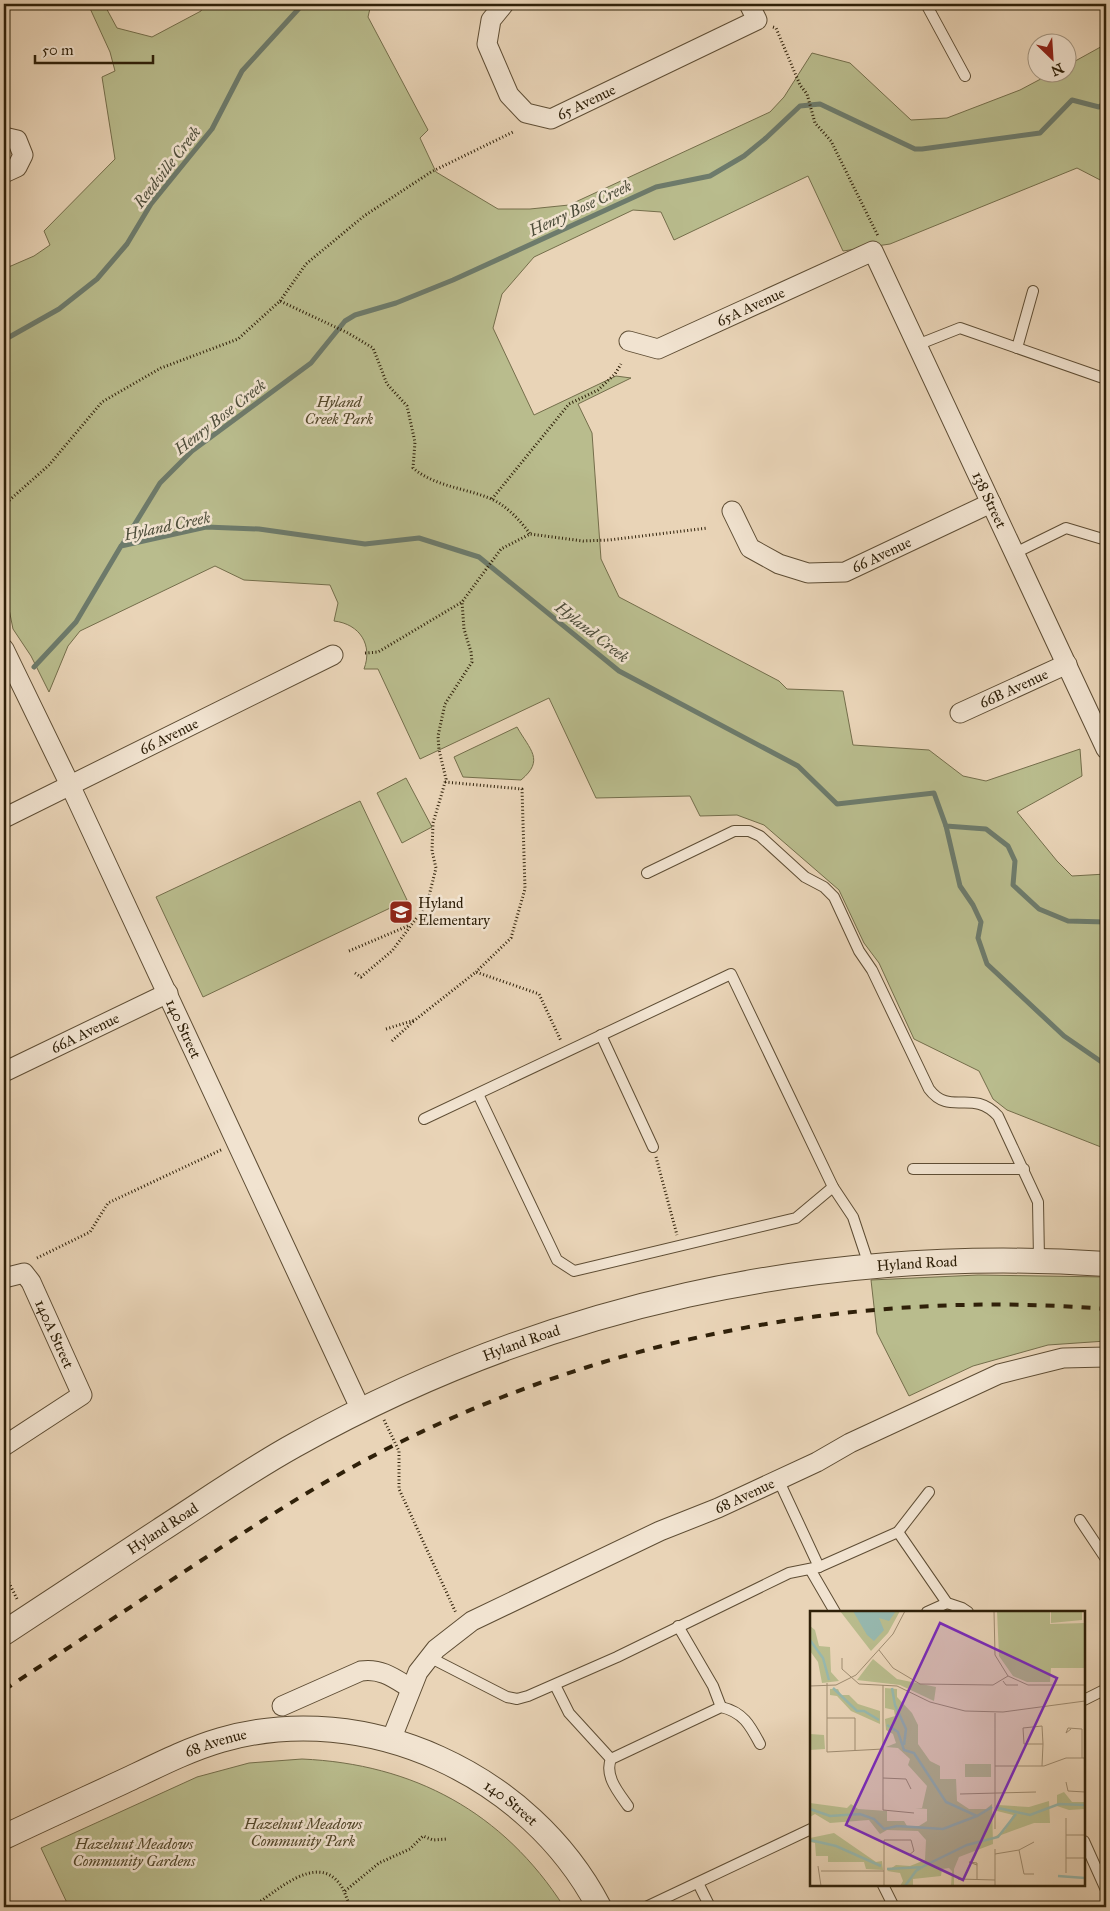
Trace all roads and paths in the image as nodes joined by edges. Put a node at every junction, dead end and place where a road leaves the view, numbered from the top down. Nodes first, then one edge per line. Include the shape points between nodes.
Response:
1 (504, 4) edge
2 (926, 4) edge
3 (758, 13) edge
4 (965, 76) dead end
5 (514, 132) dead end
6 (4, 138) edge
7 (4, 173) edge
8 (875, 245) junction
9 (1033, 291) dead end
10 (280, 301) junction
11 (629, 340) dead end
12 (917, 345) junction
13 (1017, 348) junction
14 (620, 364) dead end
15 (1106, 379) edge
16 (492, 499) junction
17 (991, 503) junction
18 (4, 505) edge
19 (732, 511) dead end
20 (708, 528) dead end
21 (530, 534) junction
22 (1106, 540) edge
23 (1015, 553) junction
24 (462, 602) junction
25 (4, 649) edge
26 (365, 653) dead end
27 (333, 655) dead end
28 (1066, 664) junction
29 (960, 713) dead end
30 (1100, 722) edge
31 (1106, 749) edge
32 (445, 782) junction
33 (70, 785) junction
34 (4, 818) edge
35 (647, 873) dead end
36 (412, 924) junction
37 (349, 951) dead end
38 (476, 972) junction
39 (355, 973) dead end
40 (168, 993) junction
41 (415, 1020) junction
42 (386, 1029) dead end
43 (601, 1035) junction
44 (392, 1041) dead end
45 (566, 1052) junction
46 (4, 1072) edge
47 (478, 1094) junction
48 (424, 1119) dead end
49 (228, 1147) dead end
50 (653, 1147) joint
51 (914, 1169) dead end
52 (1024, 1169) junction
53 (833, 1187) junction
54 (680, 1246) junction
55 (37, 1258) dead end
56 (1039, 1260) junction
57 (1106, 1264) edge
58 (869, 1266) junction
59 (4, 1278) edge
60 (1106, 1357) edge
61 (371, 1411) junction
62 (4, 1446) edge
63 (778, 1480) junction
64 (929, 1492) dead end
65 (1080, 1520) dead end
66 (898, 1532) junction
67 (1106, 1559) edge
68 (814, 1568) junction
69 (4, 1573) edge
70 (19, 1603) dead end
71 (947, 1603) junction
72 (835, 1611) edge
73 (929, 1611) edge
74 (966, 1611) edge
75 (457, 1616) dead end
76 (678, 1626) junction
77 (4, 1633) edge
78 (429, 1657) junction
79 (555, 1685) junction
80 (410, 1688) junction
81 (1106, 1690) edge
82 (1085, 1700) edge
83 (282, 1706) dead end
84 (721, 1707) junction
85 (392, 1740) junction
86 (760, 1744) dead end
87 (611, 1759) junction
88 (628, 1806) dead end
89 (810, 1829) edge
90 (4, 1837) edge
91 (447, 1839) dead end
92 (1085, 1843) edge
93 (698, 1883) junction
94 (884, 1886) edge
95 (1106, 1890) edge
96 (345, 1891) junction
97 (252, 1907) edge
98 (351, 1907) edge
99 (599, 1907) edge
100 (646, 1907) edge
101 (710, 1907) edge
102 (894, 1907) edge

1 - 3 street, 65 Avenue via 491,20 487,44 509,95 526,113 551,119
2 - 4 lane
3 - 8 path via 776,28 800,85 807,94 816,123 831,141 879,234
5 - 10 path via 431,172 364,216 306,264
6 - 7 street via 17,140 23,156 17,167
8 - 11 street, 65A Avenue via 658,349
8 - 12 street, 138 Street
9 - 13 lane
10 - 16 path via 373,348 387,384 407,406 415,442 413,468 424,478
10 - 18 path via 238,339 161,368 102,402 49,465
12 - 13 lane via 960,328
12 - 17 street, 138 Street
13 - 15 lane
14 - 16 path via 598,390 569,404
16 - 21 path via 522,522
17 - 19 street, 66 Avenue via 845,572 818,573 779,564 750,548
17 - 23 street, 138 Street
20 - 21 path via 592,540
21 - 24 path via 501,549
22 - 23 lane via 1066,528
23 - 28 street, 138 Street
24 - 26 path via 378,652
24 - 32 path via 472,662 445,704 438,736
25 - 33 street, 140 Street
27 - 33 street, 66 Avenue
28 - 29 street, 66B Avenue
28 - 30 street, 138 Street
30 - 31 street, 138 Street
32 - 36 path via 434,823 432,851 436,868 427,904
32 - 38 path via 522,789 525,889 512,938
33 - 34 street, 66 Avenue
33 - 40 street, 140 Street
35 - 52 lane via 734,831 749,831 760,836 805,877 834,897 936,1099 947,1103 976,1102 990,1107 998,1116
36 - 37 path
36 - 39 path via 392,950 361,977
38 - 41 path
38 - 45 path via 539,994
40 - 46 street, 66A Avenue
40 - 61 street, 140 Street
41 - 42 path
41 - 44 path
43 - 45 lane
43 - 50 lane
43 - 53 lane via 732,974
45 - 47 lane
47 - 48 lane
47 - 54 lane via 557,1260 574,1271
49 - 55 path via 108,1203 90,1232
50 - 54 path
51 - 52 lane
52 - 56 lane via 1038,1202
53 - 54 lane via 796,1218
53 - 58 lane via 853,1217
56 - 57 street, Hyland Road
56 - 58 street, Hyland Road via 948,1260
58 - 61 street, Hyland Road via 753,1280 600,1316 497,1352
59 - 62 street, 140A Street via 24,1274 31,1282 82,1395
60 - 63 street, 68 Avenue via 1063,1358 999,1374
61 - 75 path via 399,1451 399,1489
61 - 77 street, Hyland Road via 261,1465
63 - 68 lane
63 - 78 street, 68 Avenue via 660,1531 472,1621 452,1634
64 - 66 lane
65 - 67 lane
66 - 68 lane
66 - 71 lane
68 - 72 lane
68 - 76 lane via 789,1573
69 - 70 path
71 - 73 lane
71 - 74 lane
76 - 79 lane
76 - 84 lane via 713,1686
78 - 79 lane via 511,1699
78 - 80 street, 68 Avenue
79 - 87 lane via 569,1714
80 - 83 street via 386,1674 361,1671
80 - 85 street, 68 Avenue
81 - 82 lane
84 - 86 lane via 745,1719
84 - 87 lane
85 - 90 street, 68 Avenue via 351,1733 298,1730 276,1730 223,1739
85 - 99 street, 140 Street via 447,1762 515,1804 569,1858
87 - 88 lane via 610,1777
89 - 93 lane
91 - 96 path via 433,1840 423,1836 410,1849 379,1863
92 - 95 lane
93 - 100 lane
93 - 101 lane
94 - 102 lane
96 - 97 path via 328,1874 308,1872
96 - 98 path

